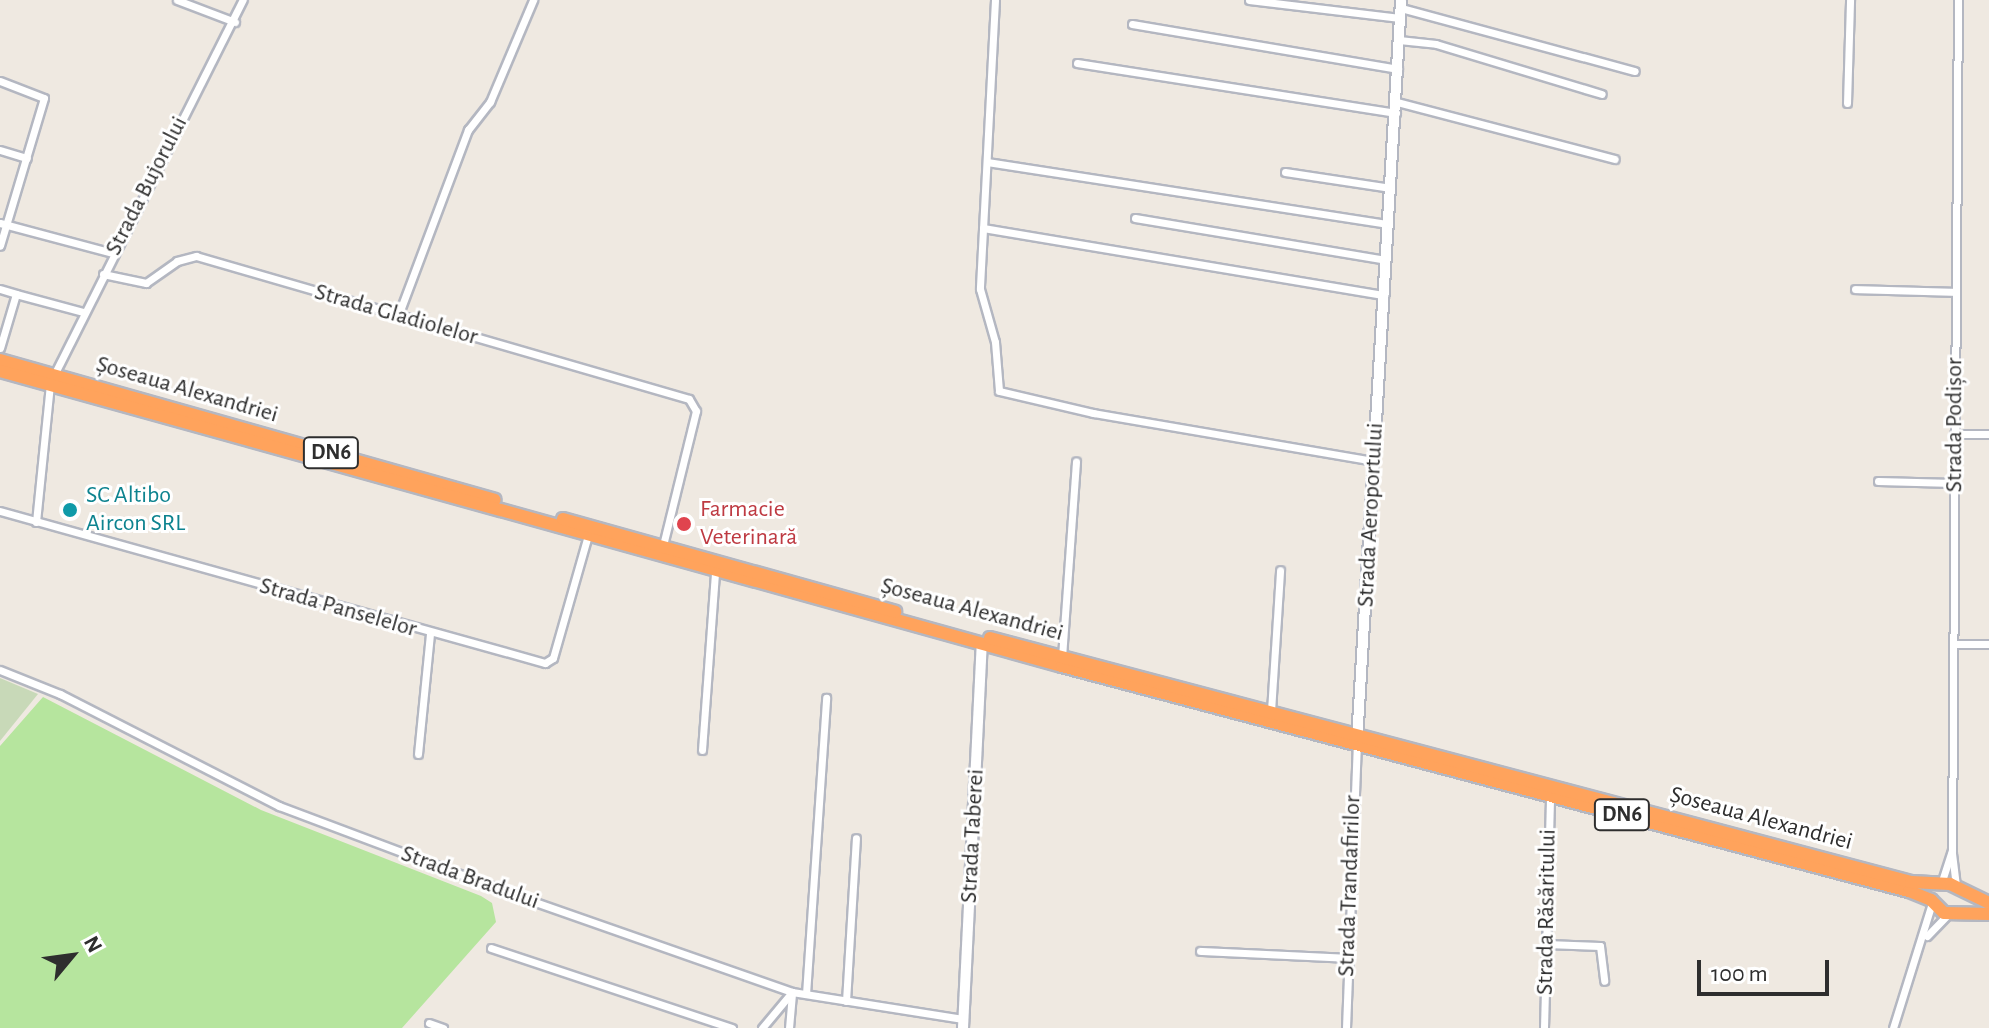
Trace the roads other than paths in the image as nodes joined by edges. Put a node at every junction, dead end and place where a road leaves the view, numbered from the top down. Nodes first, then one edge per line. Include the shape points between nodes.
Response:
1 (177, 0) edge
2 (243, 0) edge
3 (533, 0) edge
4 (995, 0) edge
5 (1249, 0) edge
6 (1850, 0) edge
7 (1958, 0) edge
8 (1401, 9) edge
9 (235, 22) junction
10 (1132, 24) dead end
11 (1399, 40) junction
12 (1077, 63) dead end
13 (1398, 69) junction
14 (1635, 71) dead end
15 (0, 81) edge
16 (1602, 94) dead end
17 (1847, 103) dead end
18 (1396, 107) junction
19 (0, 150) edge
20 (27, 158) junction
21 (1615, 159) dead end
22 (987, 162) junction
23 (1285, 172) dead end
24 (1391, 188) junction
25 (1135, 218) dead end
26 (3, 224) edge
27 (1388, 224) junction
28 (983, 228) junction
29 (0, 246) edge
30 (113, 253) junction
31 (1386, 260) junction
32 (103, 274) junction
33 (0, 289) edge
34 (1855, 289) dead end
35 (1956, 292) junction
36 (16, 294) junction
37 (1384, 295) junction
38 (83, 312) junction
39 (398, 316) junction
40 (0, 348) edge
41 (0, 360) edge
42 (0, 371) edge
43 (52, 380) junction
44 (1954, 434) junction
45 (1989, 434) edge
46 (1374, 461) junction
47 (1076, 462) dead end
48 (1878, 481) dead end
49 (1954, 483) junction
50 (0, 511) edge
51 (36, 522) junction
52 (588, 535) junction
53 (663, 545) junction
54 (1280, 570) dead end
55 (715, 571) junction
56 (430, 634) junction
57 (982, 644) junction
58 (1954, 644) junction
59 (1989, 644) edge
60 (1062, 657) junction
61 (0, 670) edge
62 (826, 698) dead end
63 (1271, 711) junction
64 (1357, 740) junction
65 (702, 750) dead end
66 (418, 754) dead end
67 (1550, 796) junction
68 (856, 838) dead end
69 (1952, 851) junction
70 (1939, 885) junction
71 (1958, 890) junction
72 (1931, 901) junction
73 (1989, 903) edge
74 (1952, 911) junction
75 (1989, 914) edge
76 (1925, 938) junction
77 (1546, 944) junction
78 (491, 948) dead end
79 (1200, 951) dead end
80 (1347, 958) junction
81 (1604, 981) dead end
82 (792, 992) junction
83 (806, 994) junction
84 (846, 1001) junction
85 (429, 1023) dead end
86 (963, 1024) edge
87 (443, 1028) edge
88 (732, 1028) edge
89 (762, 1028) edge
90 (789, 1028) edge
91 (1346, 1028) edge
92 (1544, 1028) edge
93 (1893, 1028) edge

1 - 9 street
2 - 9 street, Strada Bujorului
3 - 39 street via 490,102 468,130
4 - 22 street
5 - 8 street
6 - 17 street
7 - 35 street, Strada Podișor
8 - 11 street, Strada Aeroportului
8 - 14 street
9 - 30 street, Strada Bujorului
10 - 13 street
11 - 13 street, Strada Aeroportului
11 - 16 street via 1436,44
12 - 18 street
13 - 18 street, Strada Aeroportului
15 - 20 street via 44,98
18 - 21 street
18 - 24 street, Strada Aeroportului
19 - 20 street
20 - 26 street
22 - 27 street
22 - 28 street
23 - 24 street
24 - 27 street, Strada Aeroportului
25 - 31 street
26 - 29 street
26 - 30 street
27 - 31 street, Strada Aeroportului
28 - 37 street
28 - 46 street via 980,289 1002,394
30 - 32 street, Strada Bujorului
31 - 37 street, Strada Aeroportului
32 - 38 street, Strada Bujorului
32 - 39 street, Strada Gladiolelor via 146,283 177,261 196,256
33 - 36 street
34 - 35 street
35 - 44 street, Strada Podișor
36 - 38 street
36 - 40 street
37 - 46 street, Strada Aeroportului
38 - 43 street, Strada Bujorului
39 - 53 street, Strada Gladiolelor via 695,403
41 - 43 highway, Șoseaua Alexandriei / DN6
42 - 43 highway, Șoseaua Alexandriei / DN6
43 - 51 street, Strada Bujorului
43 - 52 highway, Șoseaua Alexandriei / DN6
43 - 53 highway, Șoseaua Alexandriei / DN6
44 - 45 street
44 - 49 street, Strada Podișor
46 - 64 street, Strada Aeroportului
47 - 60 street
48 - 49 street
49 - 58 street, Strada Podișor
50 - 51 street, Strada Panselelor
51 - 56 street, Strada Panselelor
52 - 55 highway, Șoseaua Alexandriei / DN6
52 - 56 street, Strada Panselelor via 550,661
53 - 60 highway, Șoseaua Alexandriei / DN6
54 - 63 street
55 - 57 highway, Șoseaua Alexandriei / DN6
55 - 65 street
56 - 66 street
57 - 64 highway, Șoseaua Alexandriei / DN6
57 - 86 street, Strada Taberei
58 - 59 street
58 - 69 street, Strada Podișor
60 - 63 highway, Șoseaua Alexandriei / DN6
61 - 82 street, Strada Bradului via 49,688 279,806
62 - 83 street
63 - 64 highway, Șoseaua Alexandriei / DN6
64 - 67 highway, Șoseaua Alexandriei / DN6
64 - 70 highway, Șoseaua Alexandriei / DN6
64 - 80 street, Strada Trandafirilor
67 - 72 highway, Șoseaua Alexandriei / DN6
67 - 77 street, Strada Răsăritului
68 - 84 street
69 - 70 street, Strada Podișor
69 - 71 street, Strada Podișor
70 - 71 highway, Șoseaua Alexandriei / DN6
70 - 72 highway
71 - 73 highway, Șoseaua Alexandriei / DN6
71 - 74 highway
72 - 74 highway, Șoseaua Alexandriei / DN6 via 1939,911
72 - 76 street
74 - 75 highway, Șoseaua Alexandriei / DN6
74 - 76 street
76 - 93 street
77 - 81 street via 1600,946
77 - 92 street, Strada Răsăritului
78 - 88 street
79 - 80 street
80 - 91 street, Strada Trandafirilor
82 - 83 street, Strada Bradului
82 - 89 street
82 - 90 street
83 - 84 street, Strada Bradului
84 - 86 street, Strada Bradului
85 - 87 street

